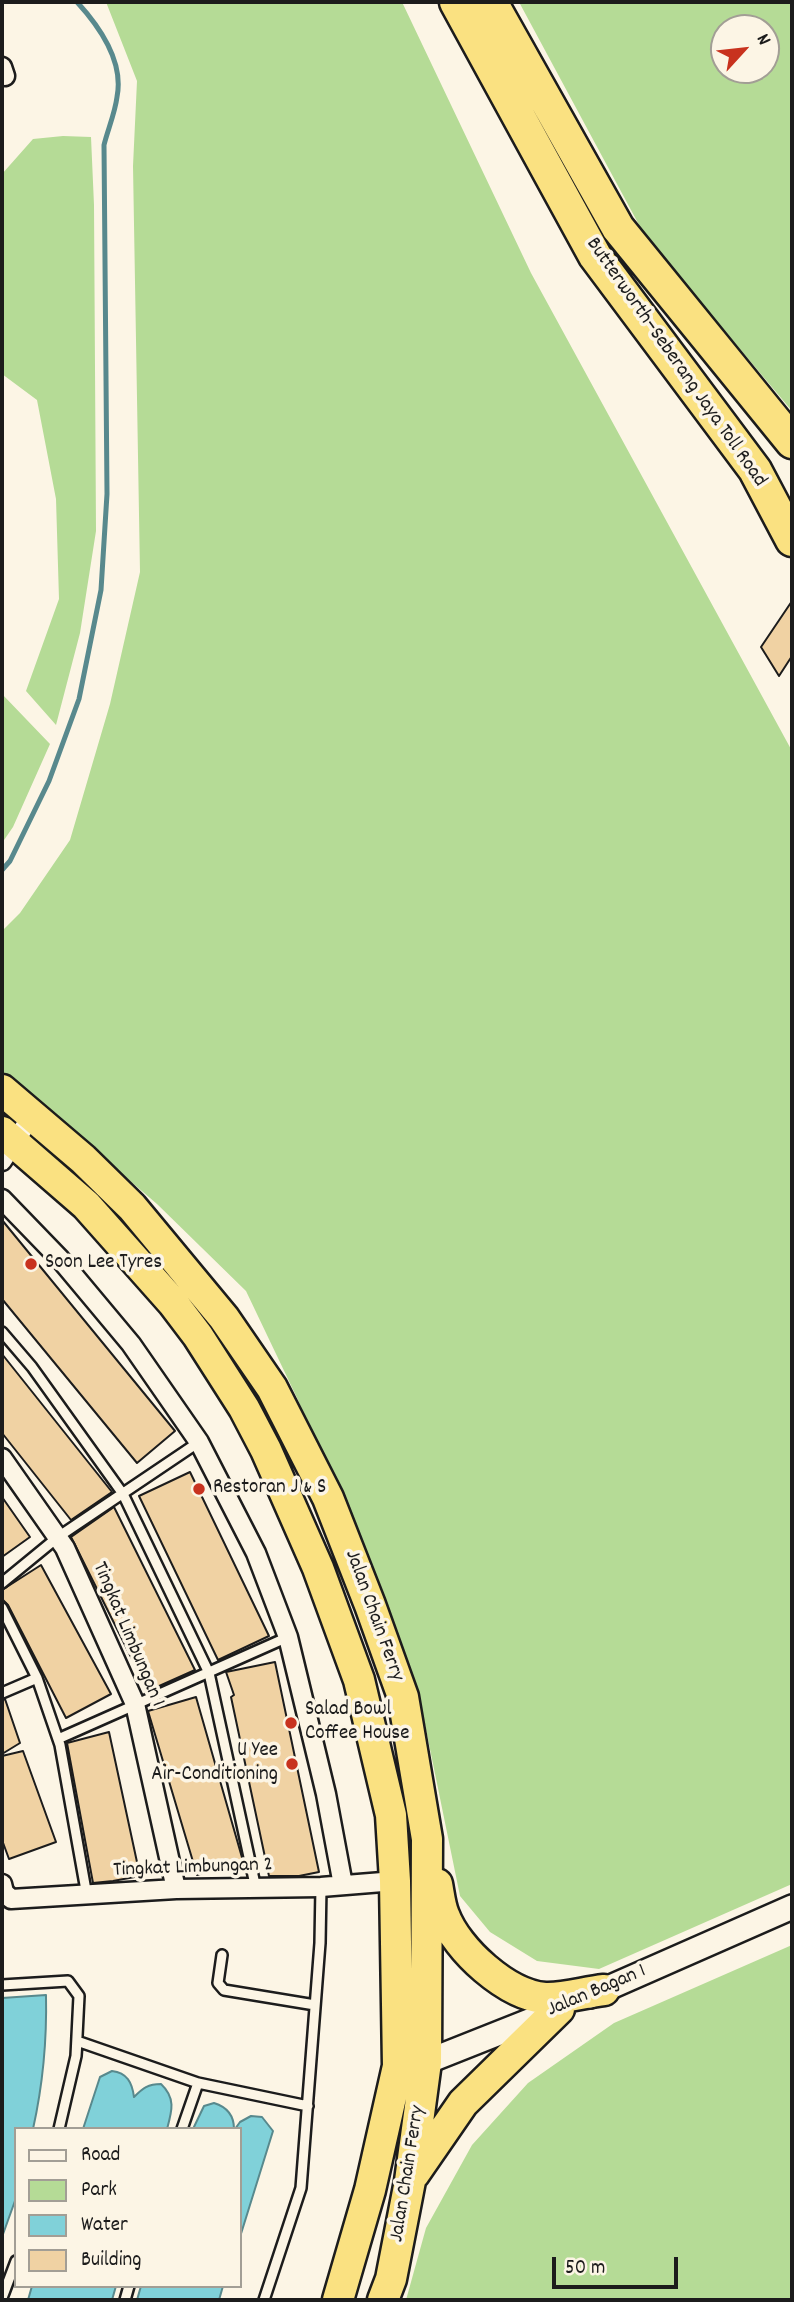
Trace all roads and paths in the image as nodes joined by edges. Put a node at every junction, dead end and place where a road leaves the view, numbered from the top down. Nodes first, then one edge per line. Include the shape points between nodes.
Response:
1 (456, 2) edge
2 (491, 2) edge
3 (792, 442) edge
4 (792, 540) edge
5 (2, 1090) edge
6 (31, 1117) junction
7 (6, 1145) edge
8 (2, 1199) edge
9 (2, 1332) edge
10 (199, 1442) junction
11 (2, 1458) edge
12 (123, 1494) junction
13 (58, 1537) junction
14 (2, 1583) edge
15 (2, 1608) edge
16 (288, 1637) junction
17 (209, 1674) junction
18 (37, 1678) junction
19 (2, 1693) edge
20 (135, 1704) junction
21 (58, 1739) junction
22 (427, 1839) junction
23 (395, 1881) junction
24 (2, 1884) edge
25 (343, 1885) junction
26 (321, 1887) junction
27 (176, 1889) junction
28 (256, 1889) junction
29 (87, 1896) junction
30 (792, 1907) edge
31 (222, 1955) dead end
32 (2, 1985) edge
33 (604, 1990) junction
34 (315, 2005) junction
35 (559, 2009) junction
36 (76, 2056) junction
37 (412, 2064) junction
38 (198, 2083) junction
39 (308, 2106) junction
40 (59, 2127) edge
41 (183, 2127) edge
42 (410, 2181) junction
43 (14, 2266) edge
44 (2, 2298) edge
45 (264, 2300) edge
46 (338, 2300) edge
47 (383, 2300) edge

1 - 4 highway, Butterworth–Seberang Jaya Toll Road via 595,256 755,470
2 - 3 highway, Butterworth–Seberang Jaya Toll Road via 618,228
5 - 6 highway, Jalan Chain Ferry
6 - 7 street
6 - 22 highway, Jalan Chain Ferry via 83,1159 131,1207 224,1318 272,1388 328,1498 403,1697
7 - 23 highway, Jalan Chain Ferry via 86,1205 173,1303 260,1440 318,1568 359,1680 387,1793
8 - 10 street via 131,1344
9 - 12 lane
10 - 12 lane
10 - 16 street via 256,1552
11 - 13 street, Tingkat Limbungan 1
12 - 13 lane
12 - 17 lane
13 - 14 lane
13 - 20 street, Tingkat Limbungan 1
15 - 18 lane
16 - 17 lane
16 - 25 street via 327,1794
17 - 20 lane
17 - 28 lane
18 - 19 lane
18 - 21 lane
20 - 21 lane
20 - 27 street, Tingkat Limbungan 1
21 - 29 lane
22 - 33 highway via 443,1915 492,1975 544,1998
22 - 37 highway, Jalan Chain Ferry
23 - 25 street, Tingkat Limbungan 2
23 - 37 highway, Jalan Chain Ferry
24 - 29 street, Tingkat Limbungan 2 via 11,1899
25 - 26 street, Tingkat Limbungan 2
26 - 28 street, Tingkat Limbungan 2
26 - 34 lane
27 - 28 street, Tingkat Limbungan 2
27 - 29 street, Tingkat Limbungan 2
30 - 33 street, Jalan Bagan 1
31 - 34 lane via 218,1983 224,1990
32 - 36 lane via 68,1981 75,1987 79,1996
33 - 35 street, Jalan Bagan 1
34 - 39 lane
35 - 37 street, Jalan Bagan 1
35 - 42 highway via 463,2103
36 - 38 lane via 77,2041
36 - 40 lane
37 - 42 highway, Jalan Chain Ferry
37 - 46 highway, Jalan Chain Ferry
38 - 39 lane
38 - 41 lane
39 - 45 lane via 301,2188
42 - 47 highway, Jalan Chain Ferry
43 - 44 lane

